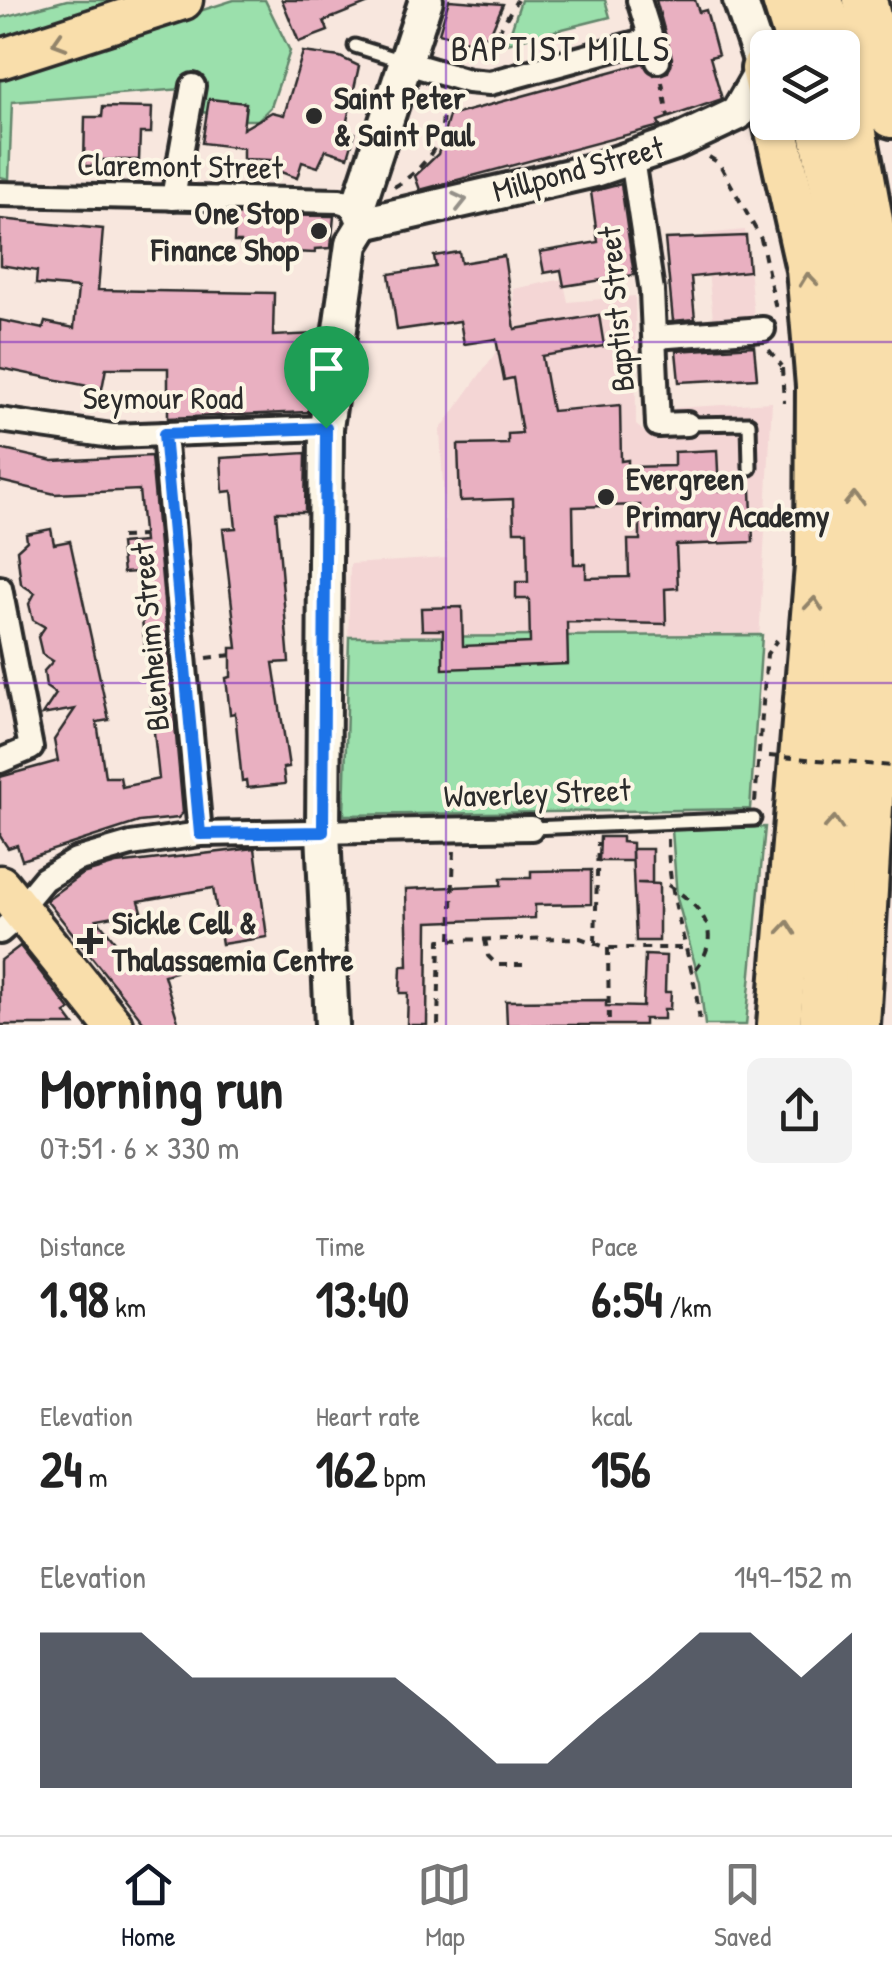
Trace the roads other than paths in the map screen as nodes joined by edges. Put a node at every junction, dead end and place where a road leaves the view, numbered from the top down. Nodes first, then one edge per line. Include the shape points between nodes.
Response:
1 (183, 0) edge
2 (426, 0) edge
3 (639, 0) edge
4 (740, 0) edge
5 (784, 0) edge
6 (821, 0) edge
7 (868, 0) edge
8 (793, 30) edge
9 (831, 30) edge
10 (750, 32) edge
11 (892, 45) edge
12 (355, 46) dead end
13 (0, 59) edge
14 (420, 66) junction
15 (193, 86) dead end
16 (750, 98) edge
17 (892, 116) edge
18 (779, 140) edge
19 (822, 140) edge
20 (856, 140) edge
21 (632, 159) junction
22 (0, 194) edge
23 (173, 198) junction
24 (362, 205) junction
25 (769, 328) road end
26 (656, 337) junction
27 (0, 420) edge
28 (687, 424) joint
29 (326, 428) junction
30 (164, 434) junction
31 (750, 468) dead end
32 (0, 588) edge
33 (892, 720) edge
34 (0, 762) edge
35 (754, 819) road end
36 (531, 828) joint
37 (323, 832) junction
38 (200, 834) junction
39 (868, 898) junction
40 (10, 910) edge
41 (113, 1025) edge
42 (332, 1025) edge
43 (779, 1025) edge
44 (821, 1025) edge
45 (858, 1025) edge

1 -> 13 main road
2 - 14 main road
3 - 14 street via 654,50 490,83
4 - 10 main road
5 - 8 highway
6 - 9 highway
7 - 11 street
7 - 17 highway
12 - 14 lane
14 - 24 main road
15 - 23 street
16 - 21 main road, Millpond Street via 727,120
43 -> 18 highway via 817,566 818,386 808,269
44 -> 19 highway via 852,569 857,386 846,263
20 - 39 highway via 878,258 889,387
24 -> 21 main road, Millpond Street
21 - 26 street, Baptist Street
22 - 23 street, Claremont Street
23 - 24 street, Claremont Street
24 - 29 main road
25 - 26 street
26 - 28 street, Baptist Street via 658,425
27 - 30 street, Seymour Road via 112,436
28 - 31 lane via 749,423
29 - 30 street, Seymour Road
29 - 37 main road
30 - 38 street, Blenheim Street
32 - 34 street via 31,748
33 - 39 highway
35 - 36 lane, Waverley Street
36 - 37 street, Waverley Street
37 - 38 street, Waverley Street
37 - 42 main road
38 - 40 street, Waverley Street via 76,860
39 - 45 highway
40 - 41 main road

